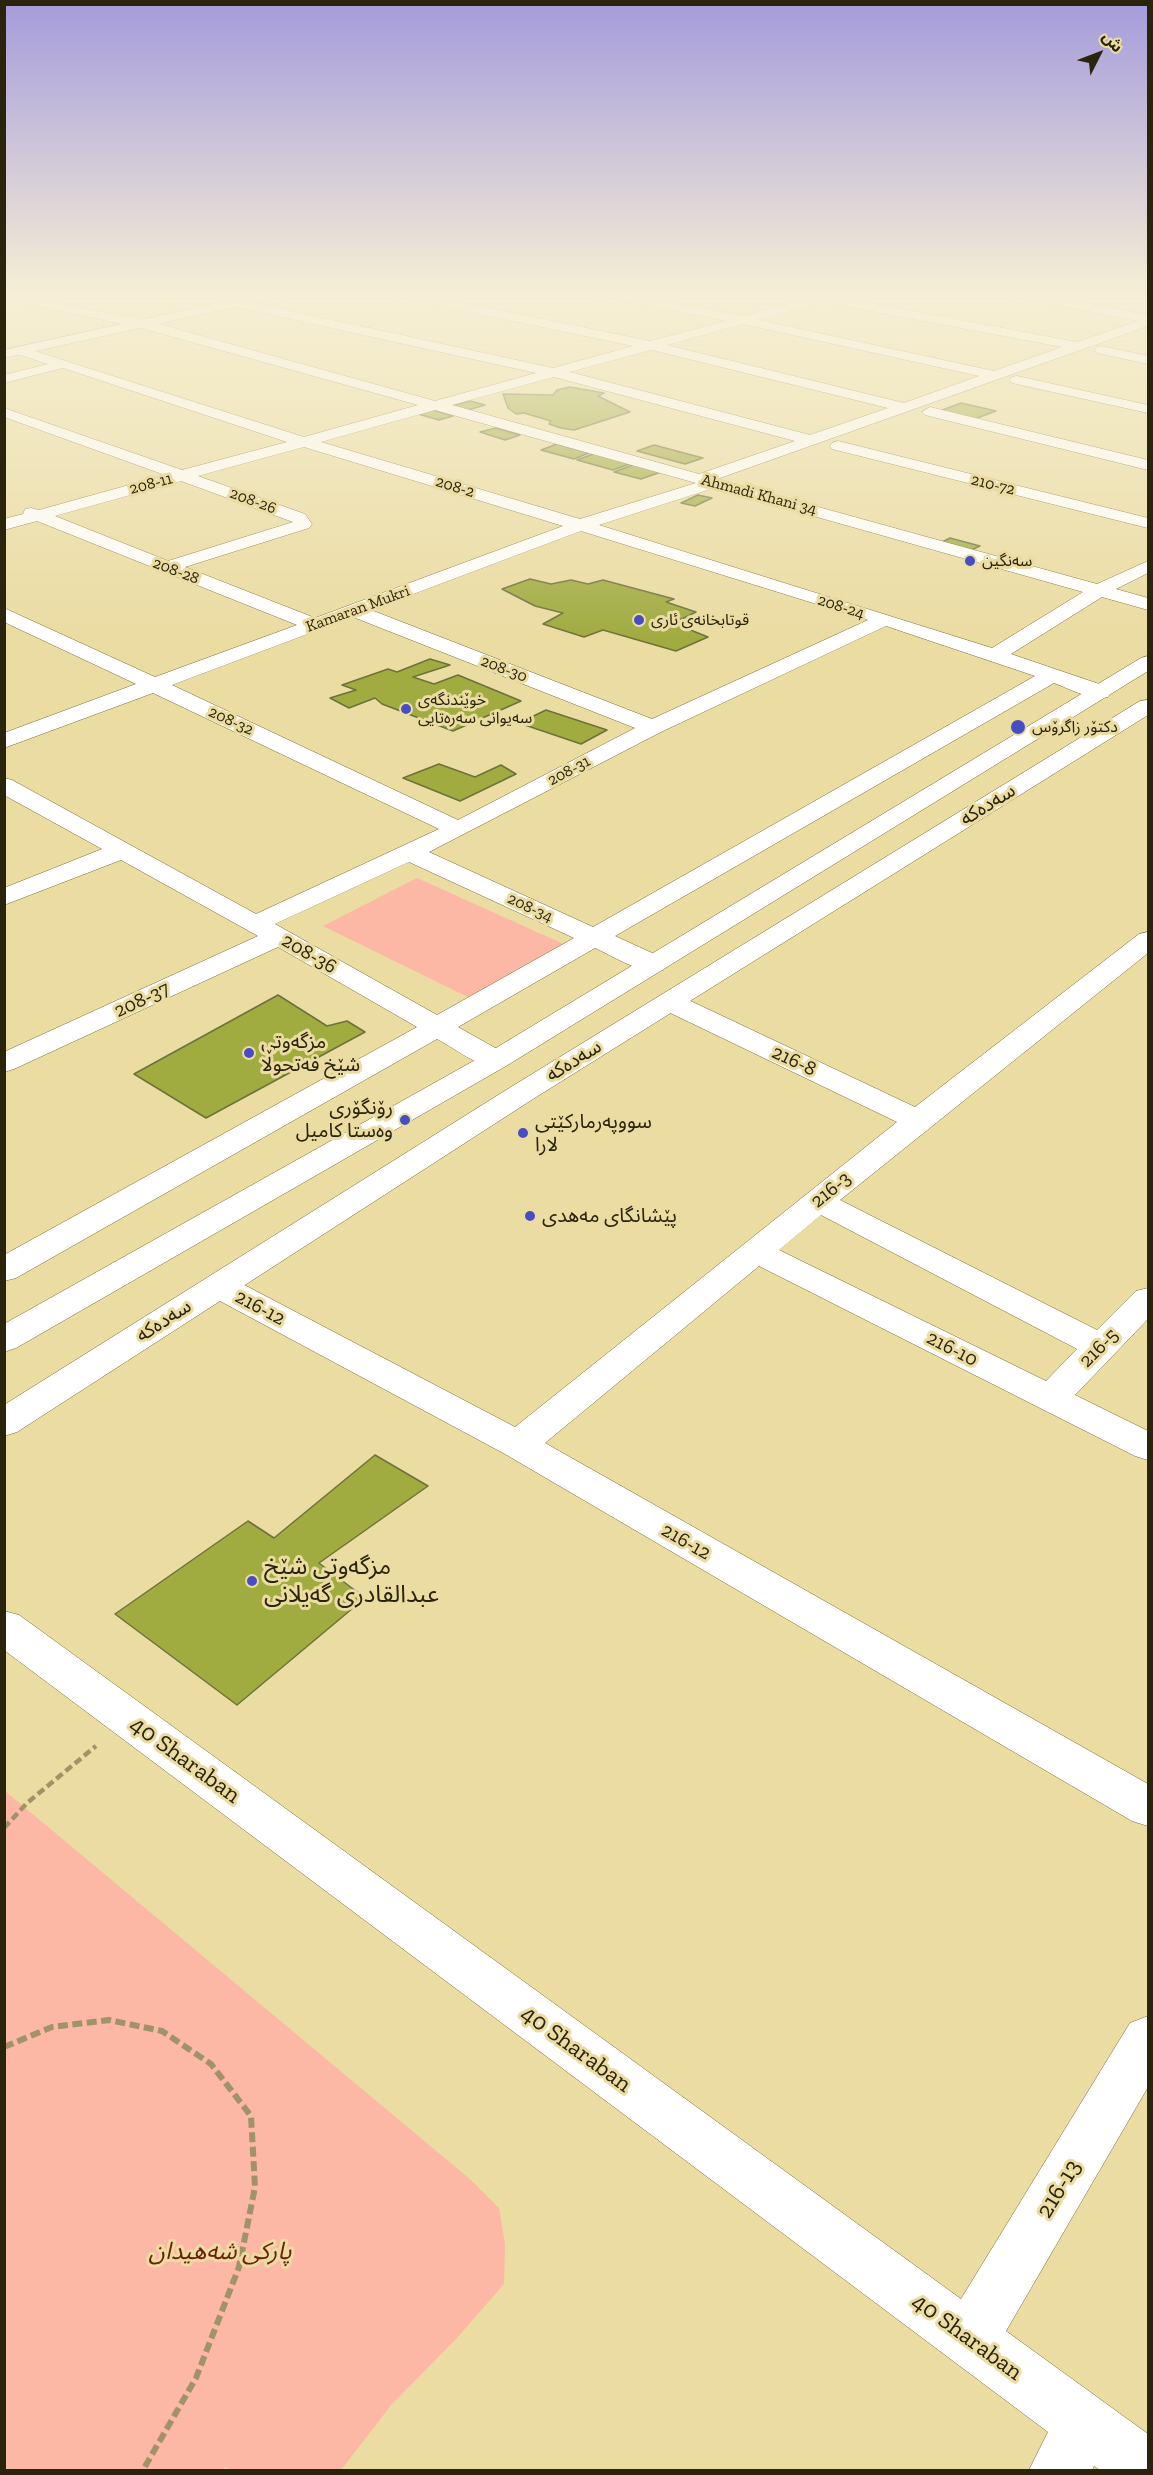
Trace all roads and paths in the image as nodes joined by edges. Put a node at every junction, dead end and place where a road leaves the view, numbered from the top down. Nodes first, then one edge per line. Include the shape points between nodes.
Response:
1 (199, 408) edge
2 (431, 408) edge
3 (441, 408) edge
4 (687, 408) edge
5 (902, 408) edge
6 (943, 408) edge
7 (4, 412) edge
8 (930, 412) junction
9 (811, 440) junction
10 (305, 442) junction
11 (838, 446) junction
12 (1149, 465) edge
13 (783, 466) dead end
14 (183, 476) junction
15 (750, 478) dead end
16 (714, 483) junction
17 (13, 505) dead end
18 (38, 516) junction
19 (1149, 524) edge
20 (4, 525) edge
21 (581, 525) junction
22 (1149, 566) edge
23 (166, 567) junction
24 (1100, 590) junction
25 (1149, 604) edge
26 (355, 611) junction
27 (4, 614) edge
28 (884, 620) junction
29 (315, 625) junction
30 (995, 655) junction
31 (1149, 662) edge
32 (1053, 675) junction
33 (155, 685) junction
34 (1100, 692) junction
35 (1149, 706) edge
36 (654, 727) junction
37 (4, 741) edge
38 (4, 785) edge
39 (458, 829) junction
40 (852, 843) junction
41 (120, 850) junction
42 (408, 852) junction
43 (898, 860) junction
44 (799, 875) junction
45 (849, 891) junction
46 (4, 897) edge
47 (255, 924) junction
48 (279, 937) junction
49 (593, 937) junction
50 (1149, 940) edge
51 (653, 964) junction
52 (670, 1002) junction
53 (437, 1027) junction
54 (496, 1060) junction
55 (4, 1063) edge
56 (918, 1120) junction
57 (818, 1201) junction
58 (755, 1251) junction
59 (4, 1270) edge
60 (219, 1286) junction
61 (1149, 1299) edge
62 (4, 1340) edge
63 (1101, 1347) junction
64 (1050, 1398) junction
65 (4, 1423) edge
66 (518, 1445) junction
67 (1149, 1447) edge
68 (4, 1627) edge
69 (130, 1719) junction
70 (1149, 1808) edge
71 (4, 1828) edge
72 (1149, 2040) edge
73 (4, 2047) edge
74 (969, 2339) junction
75 (1072, 2448) edge
76 (142, 2470) edge
77 (1148, 2470) edge

1 - 10 street, 208-2
2 - 10 street, 208-11
3 - 16 street, Ahmadi Khani 34
4 - 9 street
5 - 9 street, Kamaran Mukri
6 - 8 street
7 - 14 street
8 - 11 street
8 - 12 street
9 - 16 street, Kamaran Mukri
10 - 14 street, 208-11
10 - 21 street, 208-2
11 - 13 street
11 - 19 street, 210-72
14 - 18 street, 208-11
14 - 23 street, 208-26 via 299,518 303,524
15 - 16 street, Kamaran Mukri
16 - 21 street, Kamaran Mukri
16 - 24 street, Ahmadi Khani 34
17 - 18 street, 208-28
18 - 20 street, 208-11
18 - 23 street, 208-28
21 - 26 street, Kamaran Mukri
21 - 28 street, 208-24
22 - 24 street
23 - 29 street, 208-28
24 - 25 street, Ahmadi Khani 34
24 - 30 street
26 - 29 street, Kamaran Mukri
26 - 36 street, 208-30
27 - 33 street, 208-32
28 - 30 street, 208-24
28 - 36 street, 208-31
29 - 33 street, Kamaran Mukri
30 - 32 street, 208-24
31 - 34 street, سەدەکە
32 - 34 street, 208-24
32 - 49 street
33 - 37 street, Kamaran Mukri
33 - 39 street, 208-32
34 - 40 street, سەدەکە
35 - 43 street, سەدەکە
36 - 39 street, 208-31
38 - 41 street, 208-36
39 - 42 street, 208-31
40 - 43 street via 870,854
40 - 44 street, سەدەکە
41 - 46 street
41 - 47 street, 208-36
42 - 47 street, 208-31
42 - 49 street, 208-34
43 - 45 street, سەدەکە
44 - 45 street
44 - 51 street, سەدەکە
45 - 52 street, سەدەکە
47 - 48 street, 208-36
48 - 53 street, 208-36
48 - 55 street, 208-37
49 - 51 street, 208-34
49 - 53 street
50 - 56 street, 216-3
51 - 54 street, سەدەکە
52 - 56 street, 216-8
52 - 60 street, سەدەکە
53 - 54 street, 208-36
53 - 59 street
54 - 62 street, سەدەکە
56 - 57 street, 216-3
57 - 58 street, 216-3
57 - 63 street
58 - 64 street, 216-10
58 - 66 street, 216-3
60 - 65 street, سەدەکە
60 - 66 street, 216-12
61 - 63 street, 216-5
63 - 64 street, 216-5
64 - 67 street, 216-10
66 - 70 street, 216-12
68 - 69 street, 40 Sharaban
69 - 71 path via 27,1803
69 - 74 street, 40 Sharaban
72 - 74 street, 216-13
73 - 76 path via 52,2027 109,2020 162,2031 211,2064 251,2116 255,2187 239,2267 196,2378
74 - 75 street, 40 Sharaban
75 - 77 street, 40 Sharaban

